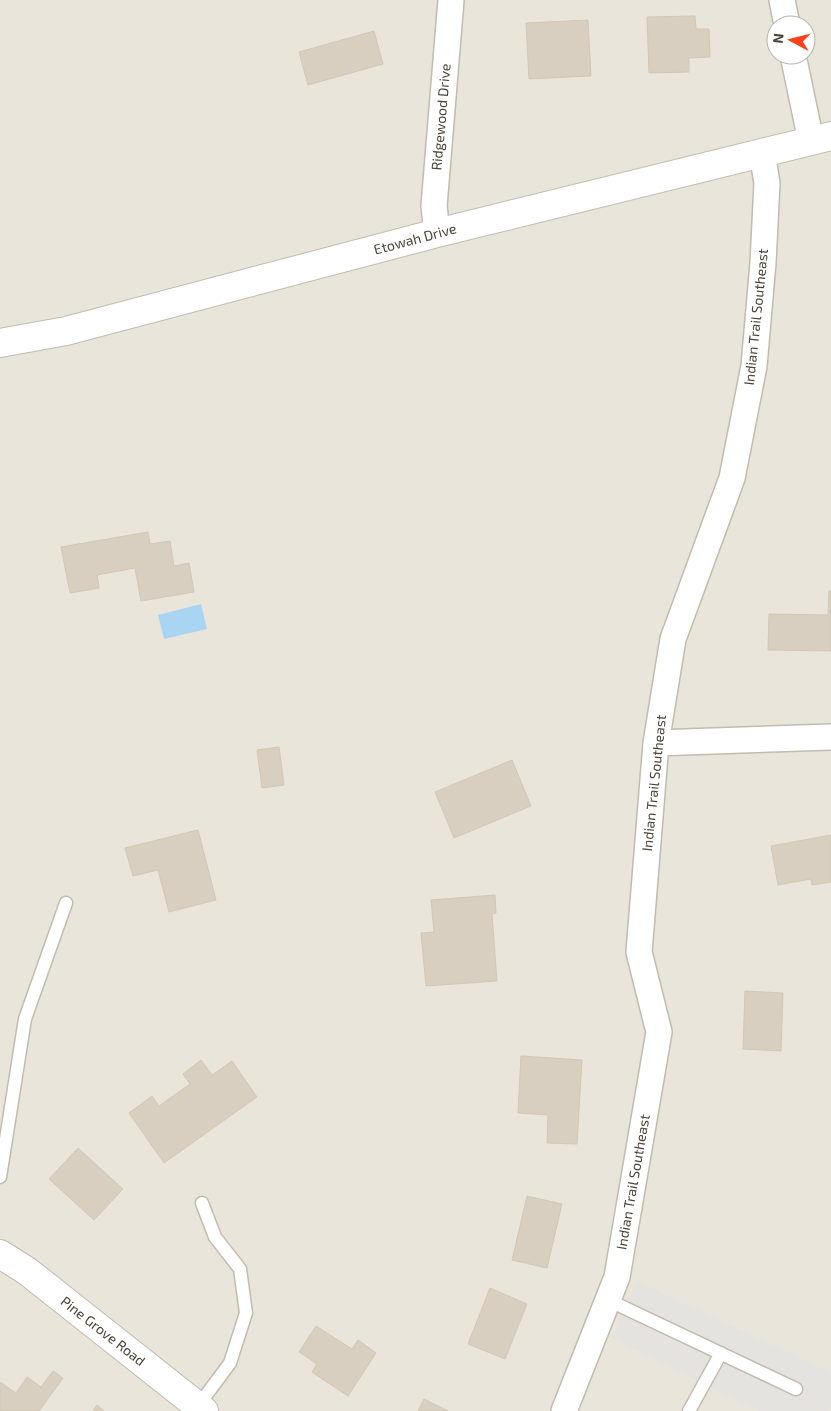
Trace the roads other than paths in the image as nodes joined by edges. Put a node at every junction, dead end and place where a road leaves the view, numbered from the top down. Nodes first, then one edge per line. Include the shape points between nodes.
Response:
1 (451, 0) edge
2 (782, 0) edge
3 (785, 15) edge
4 (796, 65) edge
5 (821, 138) edge
6 (762, 152) junction
7 (437, 233) junction
8 (0, 343) edge
9 (831, 737) edge
10 (656, 743) junction
11 (66, 903) dead end
12 (0, 1177) edge
13 (202, 1203) dead end
14 (0, 1254) edge
15 (608, 1300) junction
16 (721, 1354) junction
17 (796, 1389) dead end
18 (201, 1409) edge
19 (564, 1411) edge
20 (689, 1411) edge

1 - 7 street, Ridgewood Drive via 434,206
2 - 3 street
4 - 5 street
5 - 6 street, Etowah Drive
6 - 7 street, Etowah Drive
6 - 10 street, Indian Trail Southeast via 767,184 754,366 732,478 672,639
7 - 8 street, Etowah Drive via 66,331
9 - 10 street
10 - 15 street, Indian Trail Southeast via 639,952 659,1032 617,1277
11 - 12 lane via 26,1020
13 - 18 lane via 215,1237 240,1269 246,1313 230,1363
14 - 18 street, Pine Grove Road via 27,1271
15 - 16 lane
15 - 19 street, Indian Trail Southeast
16 - 17 lane
16 - 20 lane

